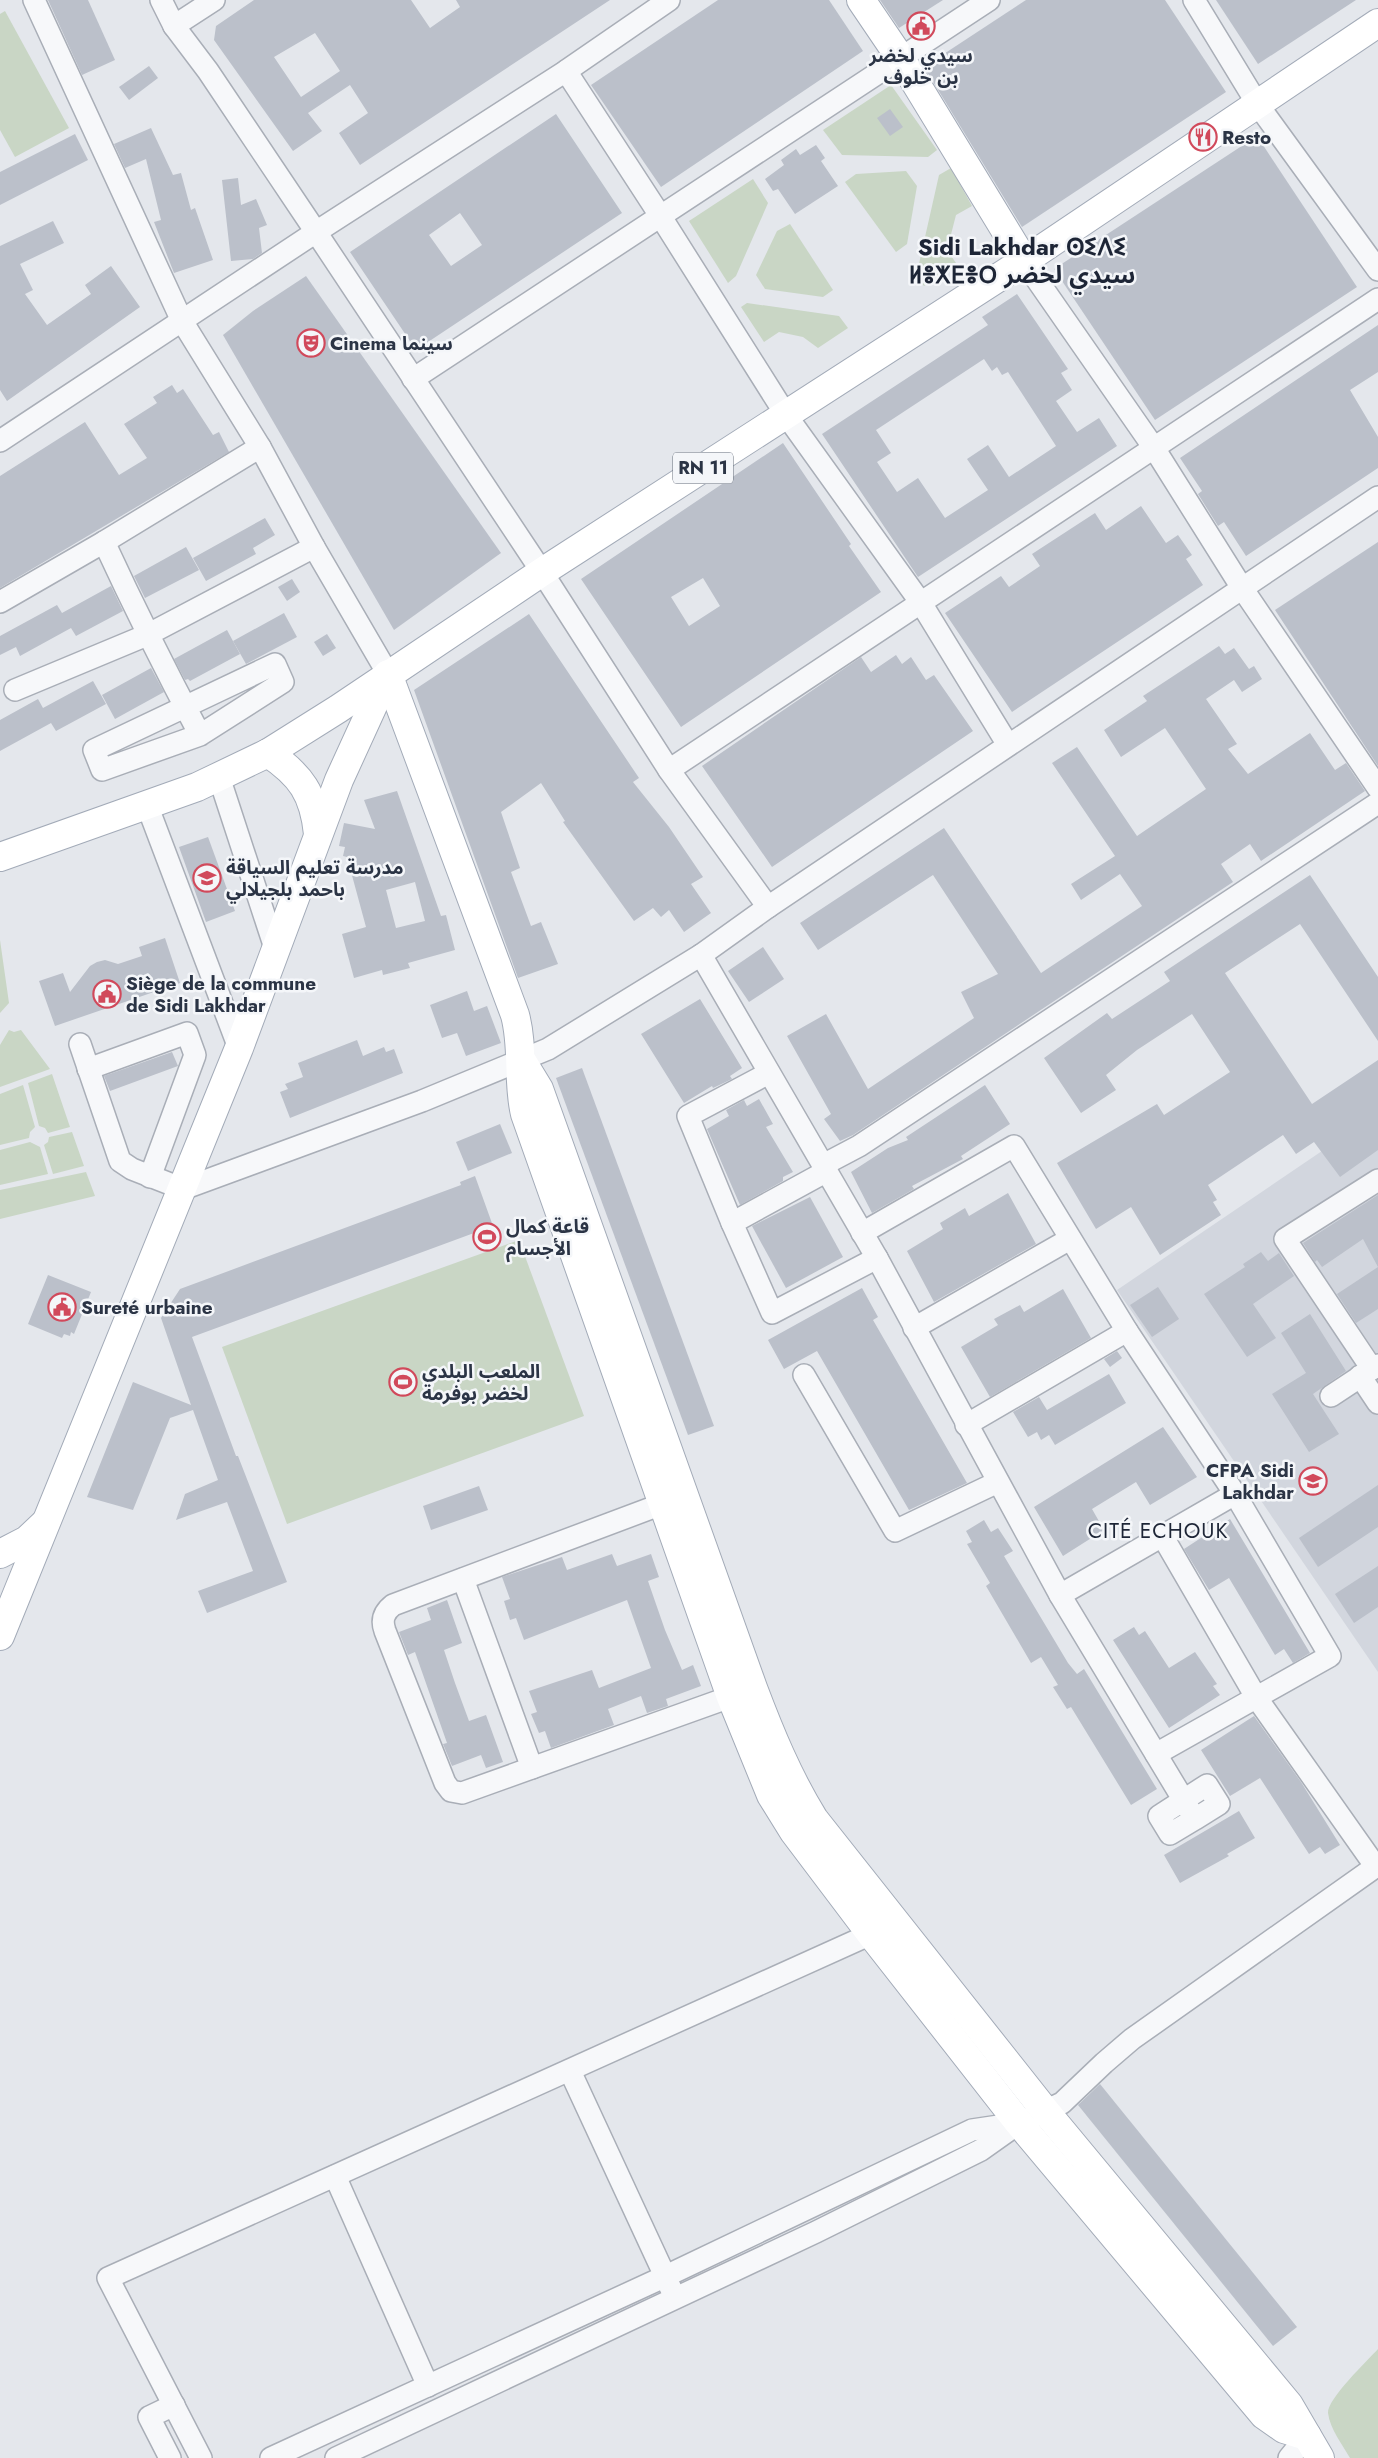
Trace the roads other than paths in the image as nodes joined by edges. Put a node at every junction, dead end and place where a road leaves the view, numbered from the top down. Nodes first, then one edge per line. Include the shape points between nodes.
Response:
1 (34, 0) edge
2 (161, 0) edge
3 (214, 0) edge
4 (669, 0) edge
5 (860, 0) edge
6 (989, 0) edge
7 (1194, 0) edge
8 (1378, 23) edge
9 (174, 26) junction
10 (901, 59) junction
11 (566, 71) junction
12 (1258, 105) junction
13 (661, 217) junction
14 (316, 232) junction
15 (1024, 261) junction
16 (1378, 270) edge
17 (1378, 300) edge
18 (182, 321) junction
19 (413, 379) junction
20 (786, 415) junction
21 (0, 441) edge
22 (260, 447) junction
23 (1154, 448) junction
24 (1378, 497) edge
25 (104, 542) junction
26 (314, 547) junction
27 (542, 572) junction
28 (1242, 588) junction
29 (0, 602) edge
30 (921, 602) junction
31 (147, 635) junction
32 (388, 674) junction
33 (15, 690) dead end
34 (185, 707) junction
35 (200, 735) junction
36 (1008, 745) junction
37 (268, 752) junction
38 (669, 770) junction
39 (219, 777) junction
40 (1378, 788) edge
41 (1378, 803) edge
42 (147, 805) junction
43 (318, 834) junction
44 (0, 857) edge
45 (768, 907) junction
46 (276, 951) junction
47 (701, 955) junction
48 (80, 1044) dead end
49 (239, 1048) junction
50 (522, 1061) junction
51 (96, 1066) junction
52 (770, 1073) junction
53 (825, 1168) junction
54 (150, 1177) junction
55 (1378, 1180) edge
56 (183, 1189) junction
57 (732, 1223) junction
58 (862, 1233) junction
59 (1070, 1239) junction
60 (877, 1258) junction
61 (914, 1328) junction
62 (1127, 1331) junction
63 (1370, 1370) edge
64 (804, 1375) dead end
65 (1331, 1396) dead end
66 (1378, 1403) edge
67 (966, 1425) junction
68 (998, 1482) junction
69 (1236, 1494) junction
70 (662, 1504) junction
71 (45, 1523) junction
72 (1163, 1537) junction
73 (0, 1554) edge
74 (463, 1579) junction
75 (8, 1590) edge
76 (1060, 1595) junction
77 (0, 1636) edge
78 (742, 1692) junction
79 (1256, 1697) junction
80 (1156, 1754) junction
81 (532, 1768) junction
82 (1184, 1800) junction
83 (1377, 1866) edge
84 (871, 1934) junction
85 (570, 2071) junction
86 (1046, 2112) junction
87 (1019, 2123) junction
88 (335, 2176) junction
89 (666, 2276) junction
90 (675, 2298) junction
91 (428, 2386) junction
92 (174, 2405) junction
93 (1313, 2447) edge
94 (170, 2458) edge
95 (201, 2458) edge
96 (271, 2458) edge
97 (336, 2458) edge
98 (1289, 2458) edge

1 - 18 street
2 - 9 street
3 - 9 street
4 - 11 street
5 - 10 main road
6 - 10 street
7 - 12 street
8 - 12 main road, RN 11
9 - 14 street
10 - 13 street
10 - 15 main road
11 - 13 street
11 - 14 street
12 - 15 main road, RN 11
12 - 16 street
13 - 19 street
13 - 20 street
14 - 18 street
14 - 19 street
15 - 20 main road, RN 11
15 - 23 street
17 - 23 street
18 - 21 street
18 - 22 street
19 - 27 street
20 - 27 main road, RN 11
20 - 30 street
22 - 25 street
22 - 26 street
23 - 28 street
23 - 30 street
24 - 28 street
25 - 29 street
25 - 31 street
26 - 31 street
26 - 32 street
27 - 32 main road, RN 11
27 - 38 street
28 - 36 street
28 - 40 street
30 - 36 street
30 - 38 street
31 - 33 street
31 - 34 street
32 - 37 main road, RN 11
32 - 43 main road via 350,753
32 - 50 main road via 515,1014
34 - 35 street
34 - 35 street via 275,664 283,682
34 - 35 street via 94,750 102,770
36 - 45 street
37 - 39 main road, RN 11
37 - 43 main road via 299,778 310,795
38 - 45 street
39 - 42 main road, RN 11
39 - 46 street
41 - 53 street
42 - 44 main road, RN 11
42 - 49 street
43 - 46 main road
45 - 47 street
46 - 49 main road
47 - 50 street via 555,1045
47 - 52 street
48 - 51 street
49 - 56 main road
50 - 56 street via 422,1102
50 - 70 main road via 520,1078 525,1114
50 - 78 main road via 539,1089
51 - 54 street via 120,1161
51 - 54 street via 108,1075 168,1053 163,1042 187,1033 195,1055
52 - 53 street
52 - 57 street via 688,1116
53 - 57 street
53 - 58 street
54 - 56 street
55 - 63 street via 1285,1238
56 - 71 main road
57 - 60 street via 772,1313
58 - 59 street via 1014,1146
58 - 60 street
59 - 61 street
59 - 62 street
60 - 61 street
61 - 67 street
62 - 67 street
62 - 69 street
63 - 65 street
63 - 66 street
64 - 68 street via 895,1531
67 - 68 street
68 - 76 street
69 - 72 street
69 - 79 street via 1330,1656
70 - 74 street
70 - 78 main road
71 - 73 main road via 26,1540
71 - 75 main road
72 - 76 street
72 - 79 street
74 - 81 street
74 - 81 street via 393,1605 385,1614 384,1631 451,1791 462,1793
75 - 77 main road
76 - 80 street
78 - 81 street
78 - 84 main road via 761,1775 782,1814
78 - 86 main road via 814,1819
79 - 80 street
79 - 83 street
80 - 82 street
82 - 82 street via 1207,1785 1219,1804 1170,1834 1158,1816
83 - 86 street via 1132,2039 1062,2103
84 - 85 street
84 - 87 main road
85 - 88 street
85 - 89 street
86 - 87 street
86 - 93 main road via 1289,2405
87 - 89 street via 972,2130
87 - 90 street via 981,2150
87 - 93 main road via 1264,2415
88 - 91 street
88 - 92 street via 108,2278
89 - 90 street
89 - 91 street
90 - 97 street
91 - 96 street
92 - 94 street via 149,2417
92 - 95 street
93 - 98 street

